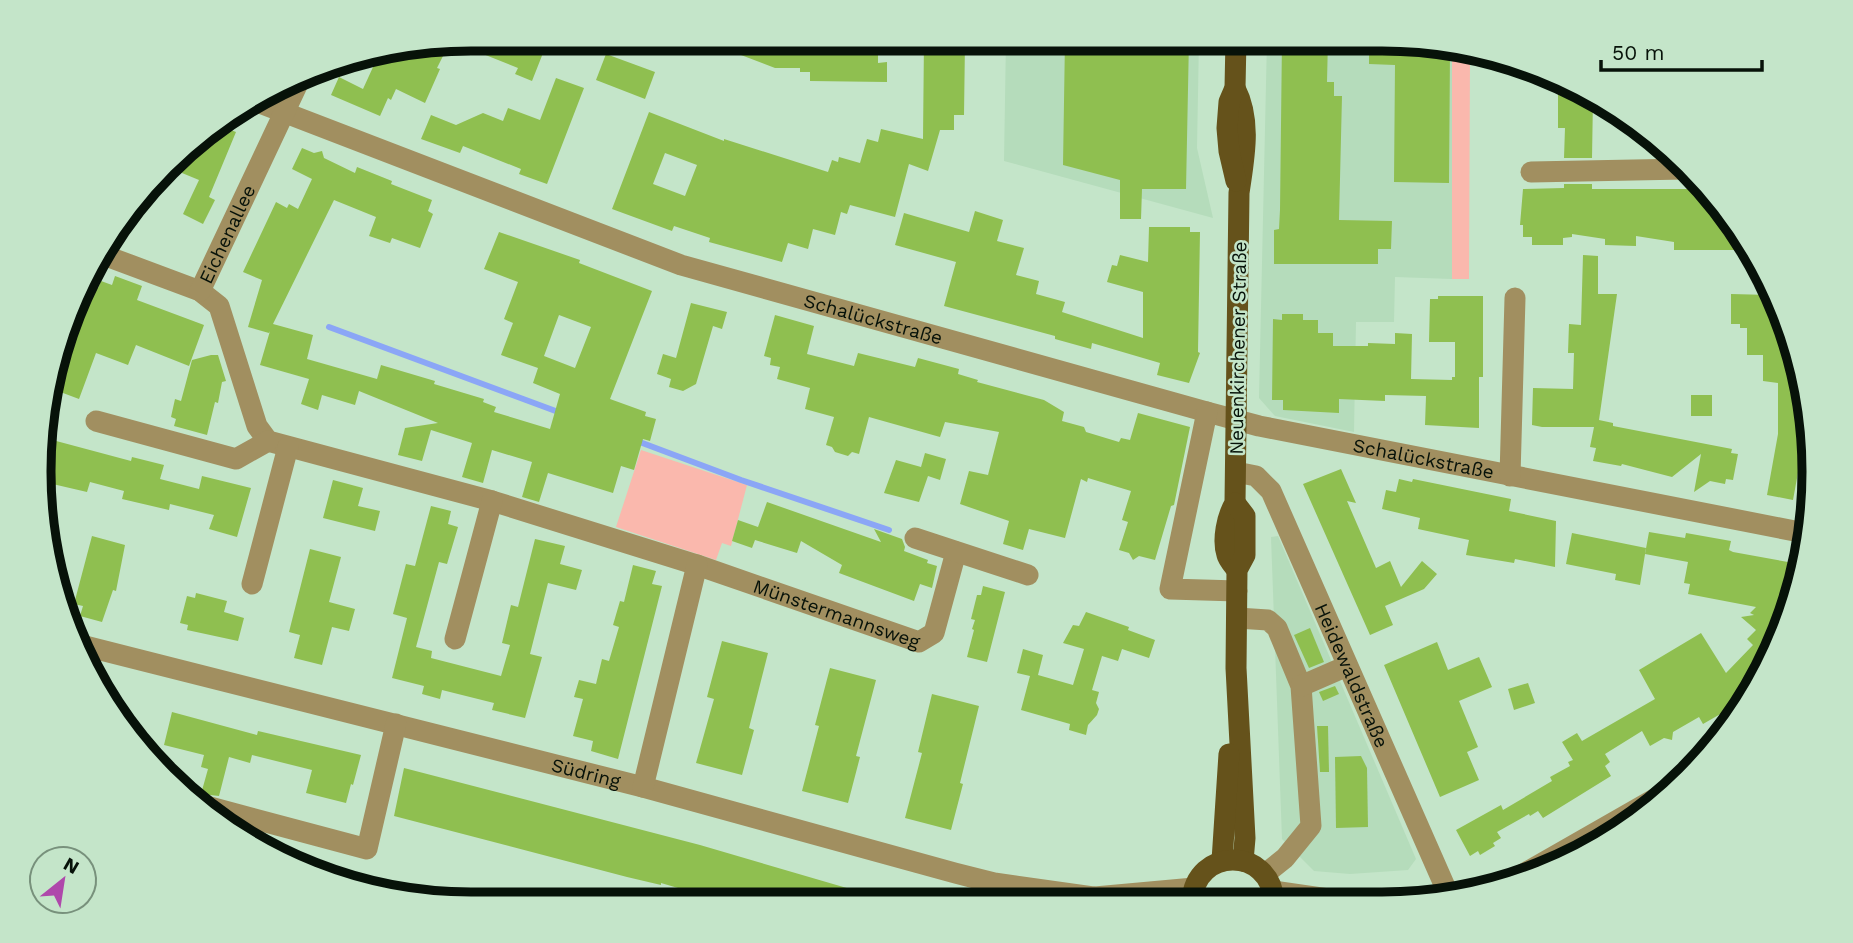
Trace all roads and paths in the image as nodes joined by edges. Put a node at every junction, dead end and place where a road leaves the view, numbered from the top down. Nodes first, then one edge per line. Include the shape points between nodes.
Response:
1 (1236, 51) edge
2 (295, 90) edge
3 (265, 105) edge
4 (285, 112) junction
5 (1674, 169) edge
6 (1531, 172) dead end
7 (109, 257) edge
8 (200, 291) junction
9 (1515, 298) dead end
10 (1208, 412) junction
11 (1237, 419) junction
12 (96, 421) dead end
13 (278, 444) junction
14 (1236, 472) junction
15 (1510, 476) junction
16 (492, 501) junction
17 (1798, 532) edge
18 (915, 538) dead end
19 (956, 552) junction
20 (697, 565) junction
21 (1028, 575) dead end
22 (1237, 581) junction
23 (253, 583) dead end
24 (1237, 618) junction
25 (455, 639) dead end
26 (89, 647) edge
27 (1347, 666) junction
28 (1236, 668) junction
29 (1301, 686) junction
30 (396, 724) junction
31 (643, 787) junction
32 (223, 811) edge
33 (1609, 825) edge
34 (1563, 851) edge
35 (1222, 861) junction
36 (1243, 861) junction
37 (1446, 887) edge
38 (1271, 889) edge
39 (1049, 892) edge
40 (1194, 892) edge
41 (1289, 892) edge

1 - 11 main road, Neuenkirchener Straße via 1236,88 1245,128 1239,193
2 - 4 street, Eichenallee
3 - 4 street, Schalückstraße
4 - 8 street, Eichenallee
4 - 10 street, Schalückstraße via 681,265
5 - 6 street
7 - 8 street, Eichenallee
8 - 13 street via 219,306 257,426
9 - 15 street, Schalückstraße
10 - 11 street, Schalückstraße
10 - 22 street via 1170,589
11 - 14 main road, Neuenkirchener Straße
11 - 15 street, Schalückstraße
12 - 13 street via 236,458
13 - 16 street, Münstermannsweg
13 - 23 street
14 - 22 main road, Neuenkirchener Straße via 1236,503 1245,516 1245,555
14 - 27 street, Heidewaldstraße via 1256,476 1271,491
15 - 17 street, Schalückstraße
16 - 20 street, Münstermannsweg
16 - 25 street
18 - 19 street
19 - 20 street, Münstermannsweg via 934,633 919,642
19 - 21 street
20 - 31 street
22 - 24 main road, Neuenkirchener Straße
24 - 28 main road, Neuenkirchener Straße
24 - 29 street via 1268,620 1277,628
26 - 30 street, Südring
27 - 29 street
27 - 37 street, Heidewaldstraße
28 - 35 main road, Neuenkirchener Straße
28 - 36 main road, Neuenkirchener Straße
29 - 38 street via 1311,826 1284,858
30 - 31 street, Südring
30 - 32 street via 367,849
31 - 39 street, Südring via 955,873
33 - 34 street
35 - 36 main road
35 - 40 main road via 1200,876
36 - 38 main road via 1255,866
38 - 41 street

